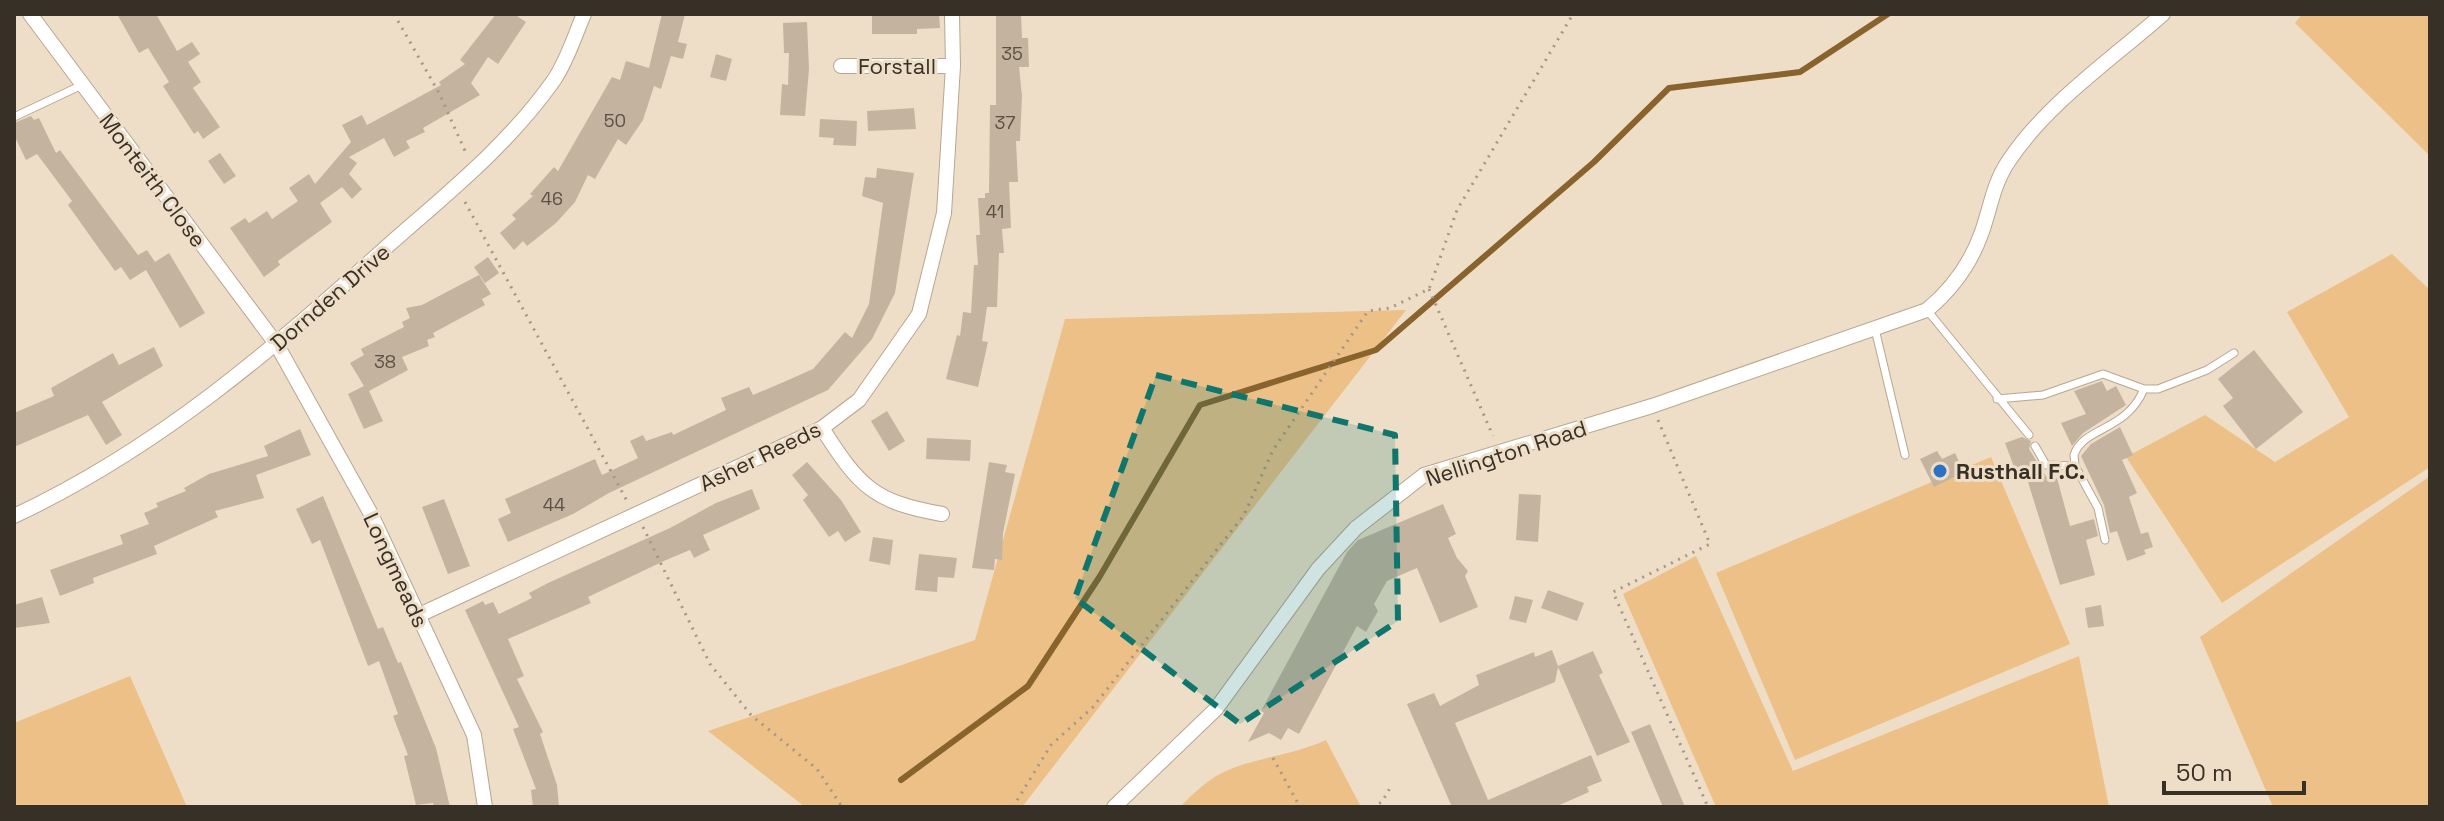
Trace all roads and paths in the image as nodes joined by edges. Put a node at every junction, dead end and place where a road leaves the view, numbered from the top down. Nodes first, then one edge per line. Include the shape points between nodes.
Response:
1 (30, 14) edge
2 (394, 14) edge
3 (584, 14) edge
4 (952, 14) edge
5 (1573, 14) edge
6 (2163, 14) edge
7 (841, 66) dead end
8 (953, 66) junction
9 (82, 85) junction
10 (14, 117) edge
11 (474, 171) junction
12 (456, 186) junction
13 (1429, 289) junction
14 (1927, 310) junction
15 (1875, 329) junction
16 (277, 345) junction
17 (2234, 353) dead end
18 (2144, 389) junction
19 (1997, 399) junction
20 (1652, 406) junction
21 (822, 428) junction
22 (2029, 435) dead end
23 (2035, 446) dead end
24 (1500, 453) junction
25 (1905, 455) dead end
26 (2075, 466) junction
27 (636, 514) junction
28 (942, 514) dead end
29 (14, 516) edge
30 (2105, 540) dead end
31 (417, 616) junction
32 (1273, 758) dead end
33 (1390, 788) dead end
34 (485, 807) edge
35 (842, 807) edge
36 (1013, 807) edge
37 (1114, 807) edge
38 (1300, 807) edge
39 (1372, 807) edge
40 (1708, 807) edge

1 - 9 street, Monteith Close
2 - 11 path via 439,93
3 - 11 street, Dornden Drive via 556,77
4 - 8 street, Asher Reeds
5 - 13 path via 1457,210
6 - 14 street via 2046,116 2008,162 1959,276
7 - 8 street, Forstall
8 - 21 street, Asher Reeds via 944,213 919,314 859,400
9 - 10 lane
9 - 16 street, Monteith Close
11 - 12 street, Dornden Drive
12 - 16 street, Dornden Drive
12 - 27 path
13 - 24 path
13 - 36 path via 1390,308 1368,311 1273,450 1244,515 1093,707 1051,745
14 - 15 street, Nellington Road
14 - 19 lane
15 - 20 street, Nellington Road
15 - 25 lane
16 - 29 street, Dornden Drive via 125,458
16 - 31 street, Longmeads via 371,514
17 - 18 lane via 2174,384
18 - 19 lane via 2103,374 2043,395
18 - 26 lane via 2130,413 2075,450
19 - 22 lane
20 - 24 street, Nellington Road
20 - 40 path via 1710,544 1613,592
21 - 27 street, Asher Reeds
21 - 28 street via 873,493 904,507
23 - 26 lane via 2046,465
24 - 37 street, Nellington Road via 1424,475 1356,528 1318,569 1216,709
26 - 30 lane via 2098,508
27 - 31 street, Asher Reeds
27 - 35 path via 710,664 751,715 817,769
31 - 34 street, Longmeads via 474,735
32 - 38 path
33 - 39 path

